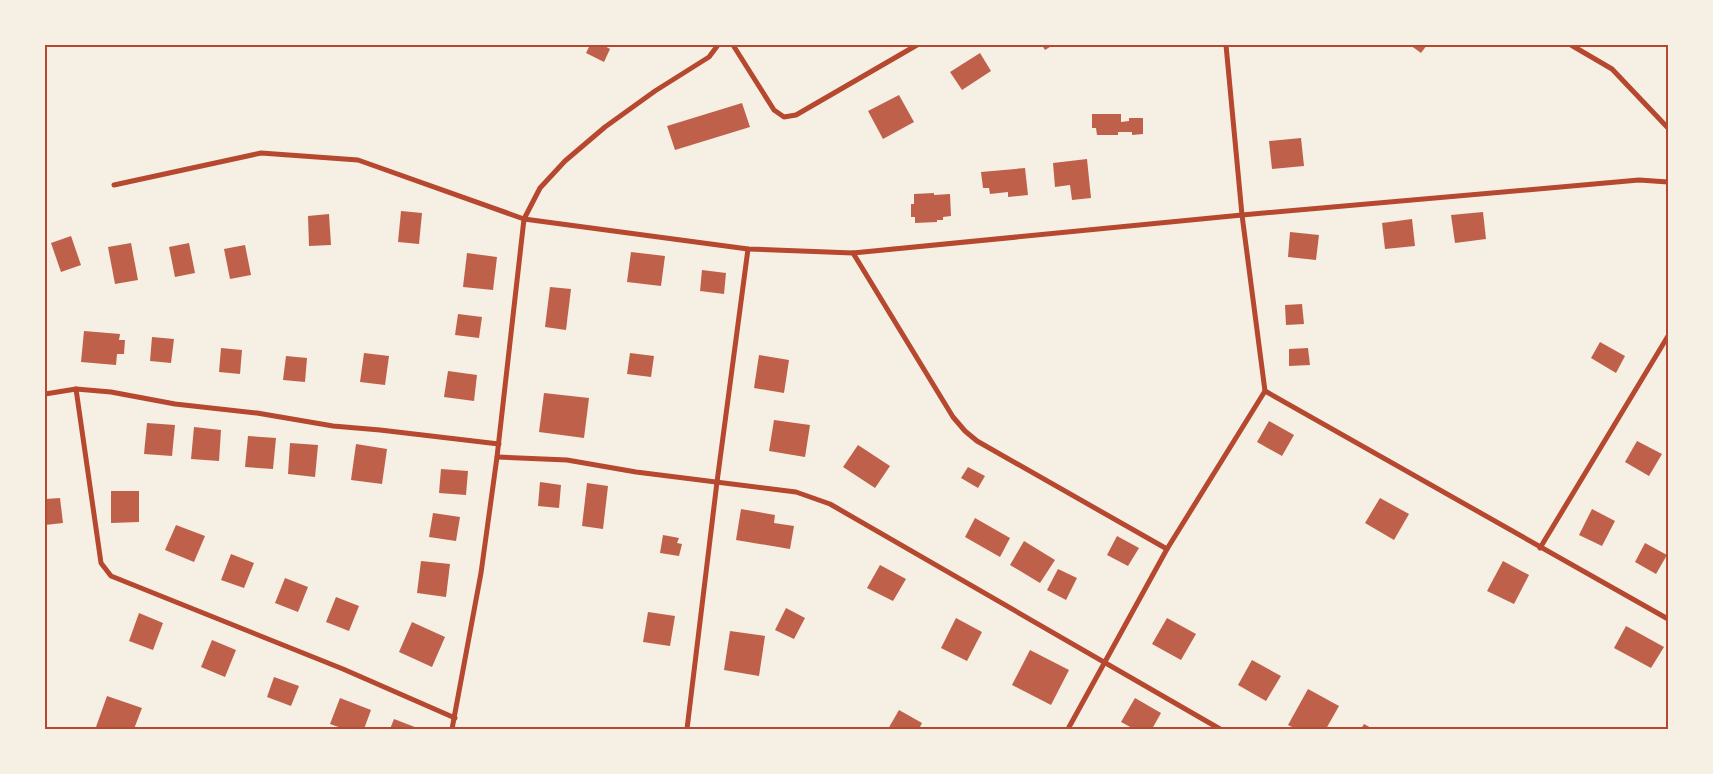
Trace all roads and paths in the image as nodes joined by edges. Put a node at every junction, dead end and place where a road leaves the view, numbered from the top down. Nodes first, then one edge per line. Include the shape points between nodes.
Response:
1 (718, 45) edge
2 (733, 45) edge
3 (917, 45) edge
4 (1226, 45) edge
5 (1571, 45) edge
6 (1668, 128) edge
7 (1668, 182) edge
8 (114, 185) dead end
9 (1242, 215) junction
10 (524, 219) junction
11 (748, 249) junction
12 (853, 253) junction
13 (1668, 336) edge
14 (76, 389) junction
15 (1265, 391) junction
16 (45, 394) edge
17 (499, 444) junction
18 (497, 457) junction
19 (717, 482) junction
20 (1540, 548) junction
21 (1167, 549) junction
22 (1668, 619) edge
23 (1105, 664) junction
24 (455, 718) junction
25 (452, 729) edge
26 (687, 729) edge
27 (1068, 729) edge
28 (1220, 729) edge

1 - 10 street via 709,57 655,90 565,161 540,188
2 - 3 street via 774,110 784,117 796,115
4 - 9 street
5 - 6 street via 1612,69
7 - 9 street via 1638,180
8 - 10 street via 261,153 358,160
9 - 12 street
9 - 15 street
10 - 11 street
10 - 17 street
11 - 12 street
11 - 19 street
12 - 21 street via 953,418 965,432
13 - 20 street
14 - 16 street
14 - 17 street via 257,412 333,426
14 - 24 street via 101,563 111,576 343,669
15 - 20 street
15 - 21 street
17 - 18 street
18 - 19 street via 567,460
18 - 24 street via 481,573
19 - 23 street via 796,492 830,504
19 - 26 street
20 - 22 street
21 - 23 street
23 - 27 street
23 - 28 street
24 - 25 street

